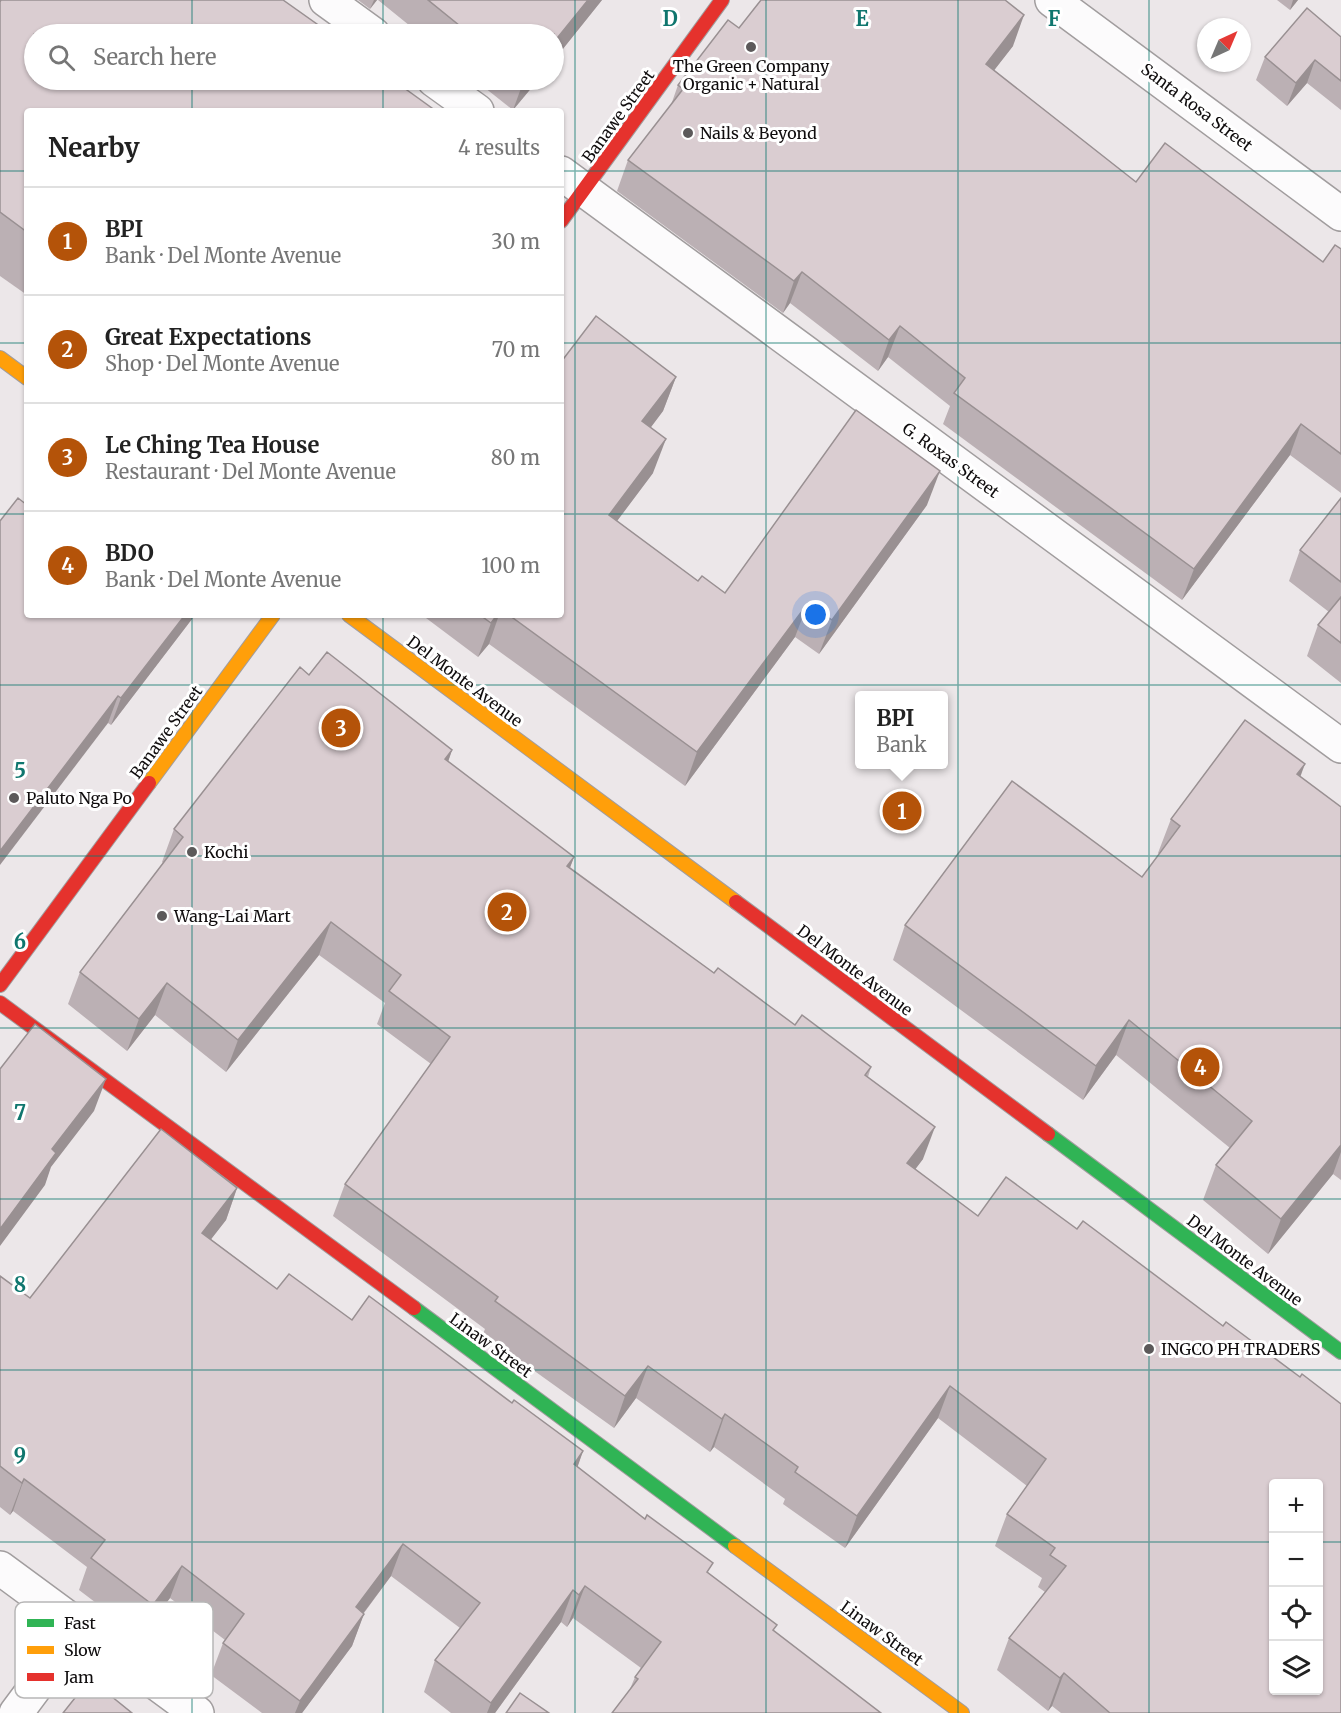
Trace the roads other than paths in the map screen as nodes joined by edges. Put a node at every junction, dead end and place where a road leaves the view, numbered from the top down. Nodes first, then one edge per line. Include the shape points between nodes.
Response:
1 (326, 0) edge
2 (722, 0) edge
3 (1052, 0) edge
4 (359, 24) edge
5 (448, 90) edge
6 (473, 108) edge
7 (573, 181) edge
8 (564, 211) edge
9 (1341, 214) edge
10 (0, 358) edge
11 (24, 376) edge
12 (271, 618) edge
13 (353, 618) edge
14 (1341, 746) edge
15 (0, 985) edge
16 (0, 1003) edge
17 (1341, 1352) edge
18 (0, 1568) edge
19 (46, 1602) edge
20 (27, 1698) edge
21 (177, 1698) edge
22 (16, 1713) edge
23 (197, 1713) edge
24 (962, 1713) edge

1 - 4 street
2 - 7 main road, Banawe Street
3 - 9 street, Santa Rosa Street
5 - 6 street
7 - 8 main road, Banawe Street
7 - 14 street, G. Roxas Street
10 - 11 main road
12 - 15 main road, Banawe Street
13 - 17 main road, Del Monte Avenue
16 - 24 main road, Linaw Street
18 - 19 street
20 - 22 street
21 - 23 street

